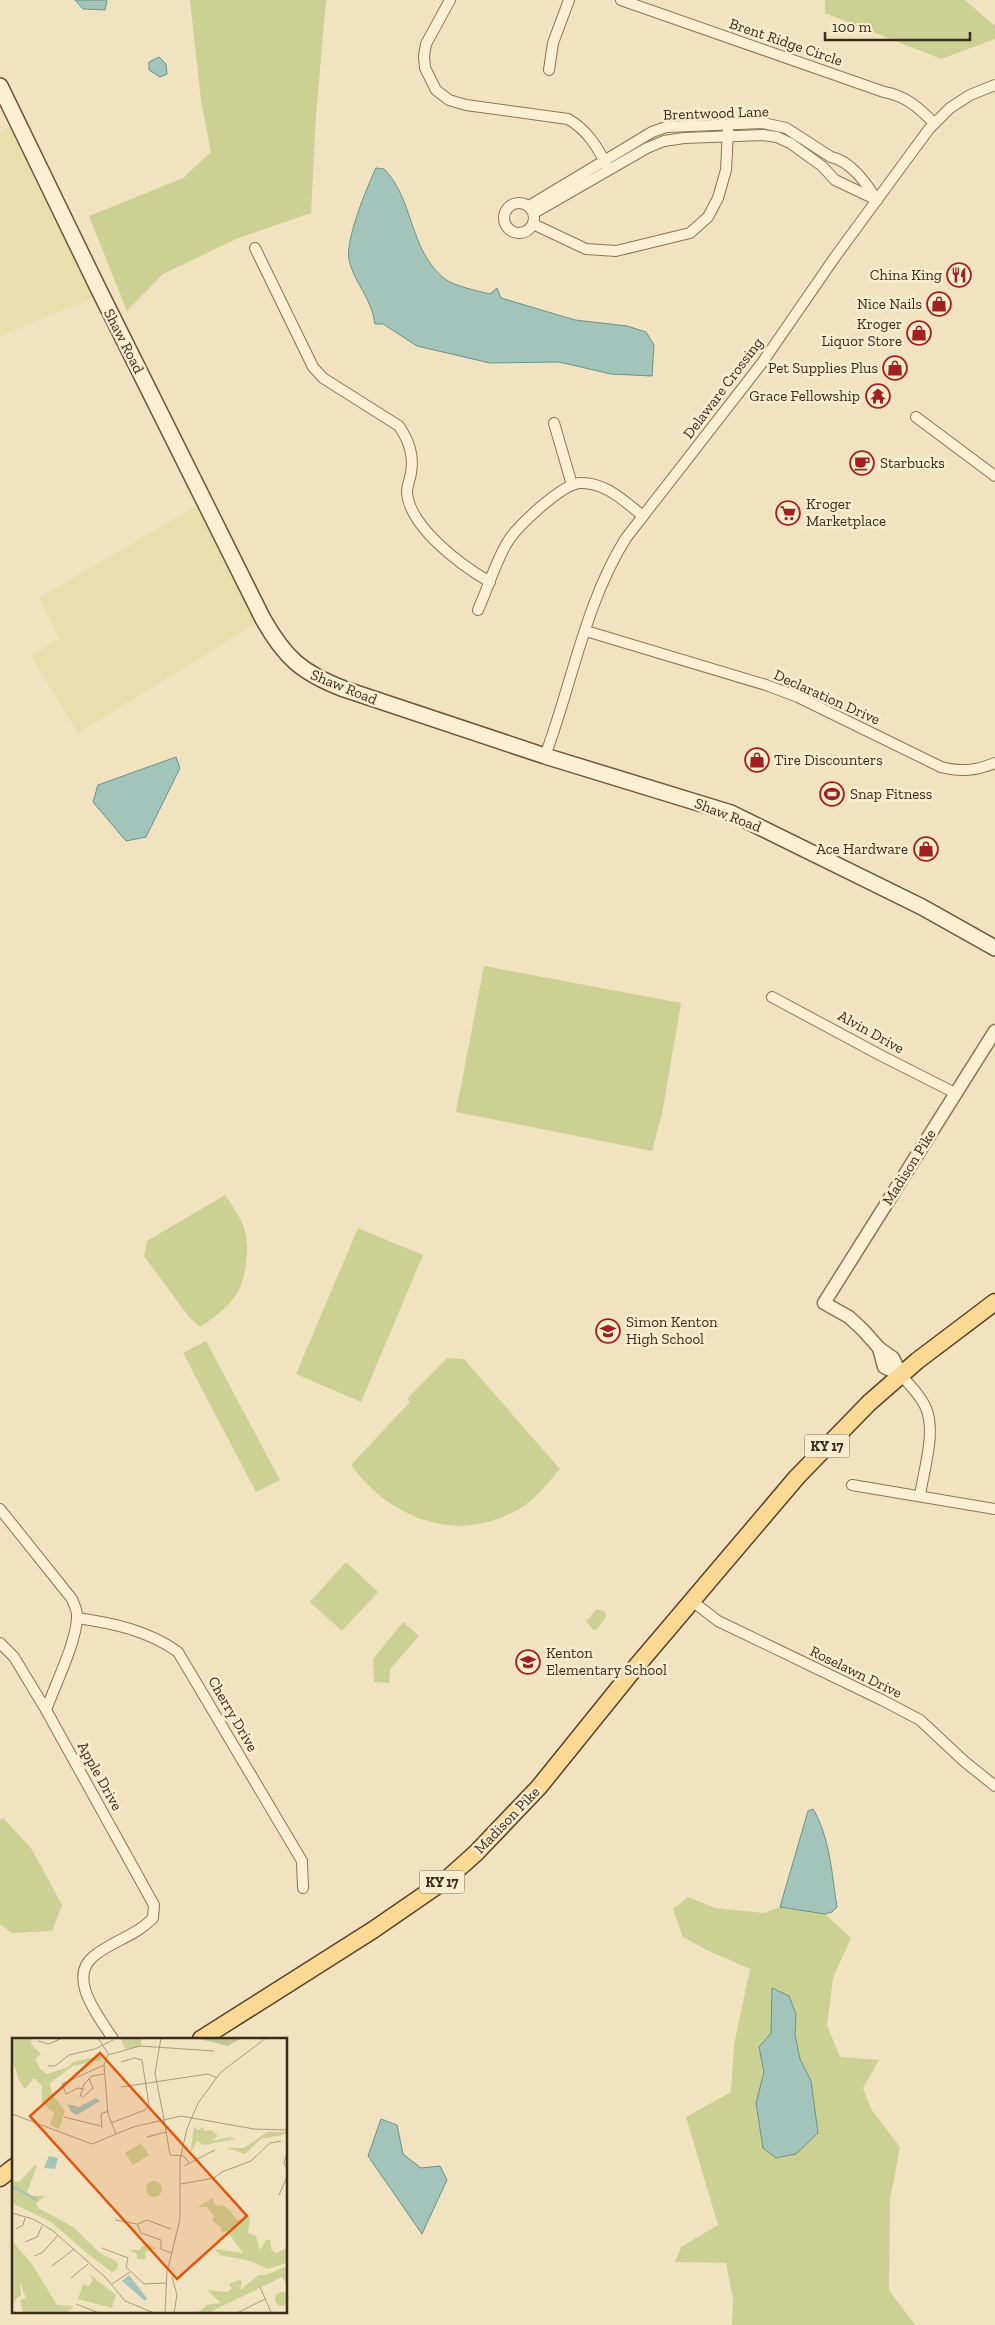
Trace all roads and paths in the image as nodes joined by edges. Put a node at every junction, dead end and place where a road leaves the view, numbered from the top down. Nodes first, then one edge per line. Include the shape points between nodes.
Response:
1 (450, 0) edge
2 (569, 0) edge
3 (621, 0) edge
4 (549, 70) dead end
5 (995, 85) edge
6 (0, 86) edge
7 (934, 123) junction
8 (728, 124) junction
9 (729, 136) junction
10 (607, 165) junction
11 (877, 200) junction
12 (255, 248) dead end
13 (916, 417) dead end
14 (554, 423) dead end
15 (995, 476) edge
16 (572, 485) junction
17 (643, 516) junction
18 (490, 582) junction
19 (478, 610) dead end
20 (586, 631) junction
21 (545, 756) junction
22 (995, 763) edge
23 (995, 948) edge
24 (772, 997) dead end
25 (995, 1031) edge
26 (956, 1093) junction
27 (995, 1302) edge
28 (901, 1375) junction
29 (852, 1485) dead end
30 (920, 1494) junction
31 (0, 1509) edge
32 (995, 1509) edge
33 (692, 1601) junction
34 (77, 1618) junction
35 (0, 1643) edge
36 (46, 1710) junction
37 (995, 1786) edge
38 (303, 1888) dead end
39 (112, 2038) edge
40 (203, 2038) edge
41 (12, 2169) edge
42 (0, 2178) edge

1 - 10 street via 426,44 424,56 425,68 436,90 449,100 466,106 568,118 593,140
2 - 4 street via 553,43
3 - 7 street, Brent Ridge Circle via 899,95 912,102
5 - 7 street, Delaware Crossing via 950,108
6 - 21 main road, Shaw Road via 263,619 288,657 318,679
7 - 11 street, Delaware Crossing
8 - 9 street
8 - 10 street, Brentwood Lane via 666,127 637,140
8 - 11 street, Brentwood Lane via 763,123 786,128 838,159 864,181
9 - 10 street, Brentwood Lane via 664,141
9 - 10 street, Brentwood Lane via 726,170 718,198 708,218 690,233 616,251 586,249 532,214
9 - 11 street, Brentwood Lane via 763,135 790,143 822,166 835,180
11 - 17 street, Delaware Crossing via 762,363
12 - 18 street via 313,367 323,378 399,426 407,438 413,461 407,492 416,520 466,568
13 - 15 street
14 - 16 street
16 - 17 street via 586,484 607,489
16 - 18 street via 546,502 507,542
17 - 20 street, Delaware Crossing via 613,561
18 - 19 street
20 - 21 street, Delaware Crossing
20 - 22 street, Declaration Drive via 798,697 941,767 977,770
21 - 23 main road, Shaw Road via 732,813 922,907
24 - 26 street, Alvin Drive
25 - 26 street, Madison Pike
26 - 28 street, Madison Pike via 824,1303 849,1316 893,1358
27 - 28 main road, KY 17
28 - 30 street via 925,1405 929,1416 930,1430
28 - 33 main road, KY 17 via 797,1477
29 - 30 street
30 - 32 street
31 - 34 street via 72,1599
33 - 37 street, Roselawn Drive via 718,1621 920,1720
33 - 40 main road, Madison Pike / KY 17 via 539,1787 490,1840 447,1879
34 - 36 street
34 - 38 street, Cherry Drive via 107,1622 155,1637 178,1652 302,1861
35 - 36 street, Apple Drive via 14,1657
36 - 39 street, Apple Drive via 154,1905 153,1918 142,1929 93,1956 85,1967 86,1992
41 - 42 main road

